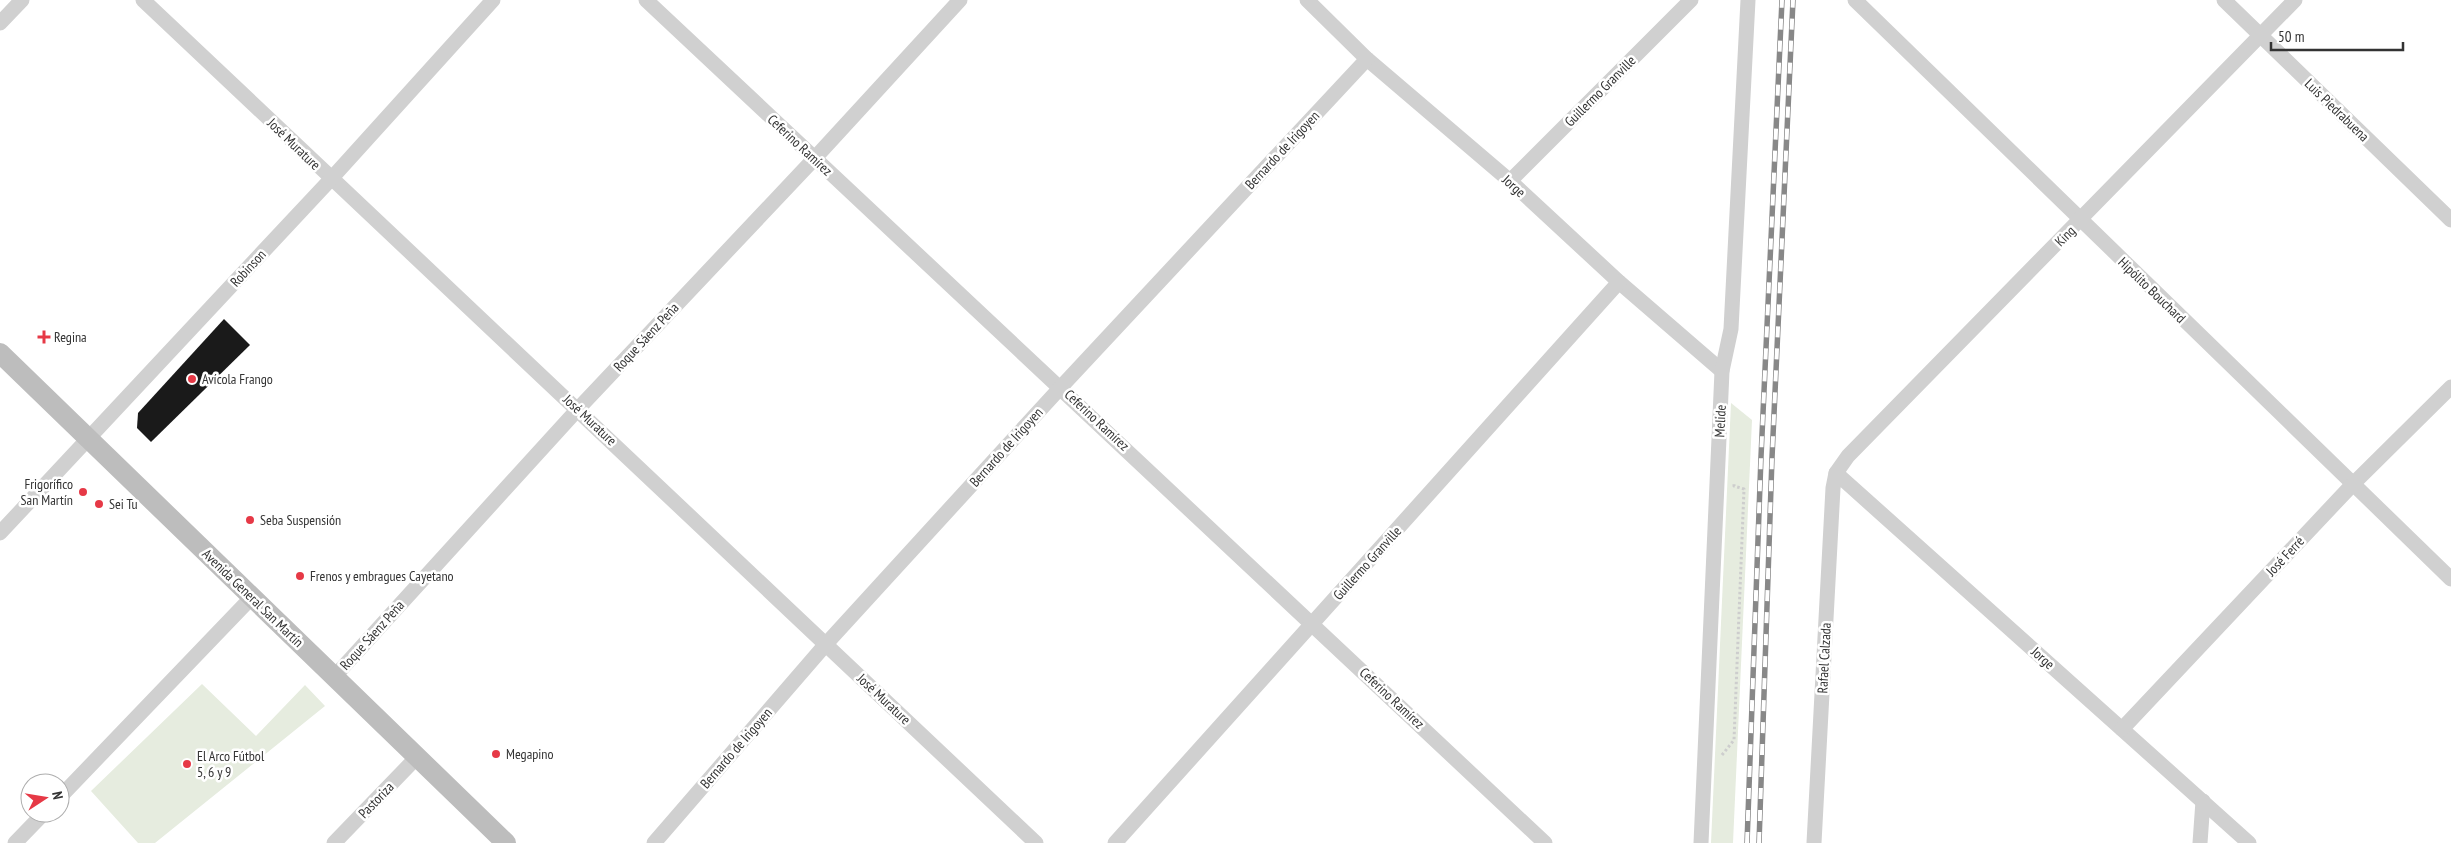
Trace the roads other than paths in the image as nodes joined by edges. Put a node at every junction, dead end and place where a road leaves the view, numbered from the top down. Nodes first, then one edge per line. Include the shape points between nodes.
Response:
1 (22, 0) edge
2 (143, 0) edge
3 (493, 0) edge
4 (646, 0) edge
5 (960, 0) edge
6 (1307, 0) edge
7 (1691, 0) edge
8 (1748, 0) edge
9 (1855, 0) edge
10 (2224, 0) edge
11 (2296, 0) edge
12 (0, 23) edge
13 (2260, 36) junction
14 (1368, 59) junction
15 (814, 159) junction
16 (331, 179) junction
17 (1510, 181) junction
18 (2080, 220) junction
19 (2451, 220) edge
20 (1619, 282) junction
21 (0, 353) edge
22 (1722, 371) junction
23 (1061, 387) junction
24 (2451, 387) edge
25 (578, 409) junction
26 (90, 440) junction
27 (1836, 473) junction
28 (2353, 484) junction
29 (0, 533) edge
30 (2451, 579) edge
31 (252, 597) junction
32 (1313, 623) junction
33 (826, 644) junction
34 (335, 676) junction
35 (2122, 729) junction
36 (418, 756) junction
37 (70, 786) edge
38 (2203, 801) junction
39 (34, 823) edge
40 (15, 843) edge
41 (334, 843) edge
42 (506, 843) edge
43 (654, 843) edge
44 (1036, 843) edge
45 (1115, 843) edge
46 (1545, 843) edge
47 (1700, 843) edge
48 (1814, 843) edge
49 (2200, 843) edge
50 (2249, 843) edge

1 - 12 street
2 - 16 street, José Murature
3 - 16 street, Robinson
4 - 15 street, Ceferino Ramírez
5 - 15 street, Roque Sáenz Peña
6 - 14 street, Jorge
7 - 17 street, Guillermo Granville
8 - 22 street, Melide via 1730,329
9 - 18 street, Hipólito Bouchard
10 - 13 street, Luis Piedrabuena
11 - 13 street, King
13 - 18 street, King
13 - 19 street, Luis Piedrabuena
14 - 17 street, Jorge
14 - 23 street, Bernardo de Irigoyen
15 - 23 street, Ceferino Ramírez
15 - 25 street, Roque Sáenz Peña
16 - 25 street, José Murature
16 - 26 street, Robinson
17 - 20 street, Jorge
18 - 27 street, King via 1848,456
18 - 28 street, Hipólito Bouchard
20 - 22 street, Jorge
20 - 32 street, Guillermo Granville
21 - 26 main road, Avenida General San Martín
22 - 47 street, Melide
23 - 32 street, Ceferino Ramírez
23 - 33 street, Bernardo de Irigoyen
24 - 28 street, José Ferré
25 - 33 street, José Murature
25 - 34 street, Roque Sáenz Peña
26 - 29 street, Robinson
26 - 31 main road, Avenida General San Martín
27 - 35 street, Jorge
27 - 48 street, Rafael Calzada
28 - 30 street, Hipólito Bouchard
28 - 35 street, José Ferré
31 - 34 main road, Avenida General San Martín
31 - 37 street
32 - 45 street, Guillermo Granville
32 - 46 street, Ceferino Ramírez
33 - 43 street, Bernardo de Irigoyen
33 - 44 street, José Murature
34 - 36 main road, Avenida General San Martín
35 - 38 street, Jorge
36 - 41 street, Pastoriza
36 - 42 main road, Avenida General San Martín
38 - 49 street
38 - 50 street, Jorge
39 - 40 street

